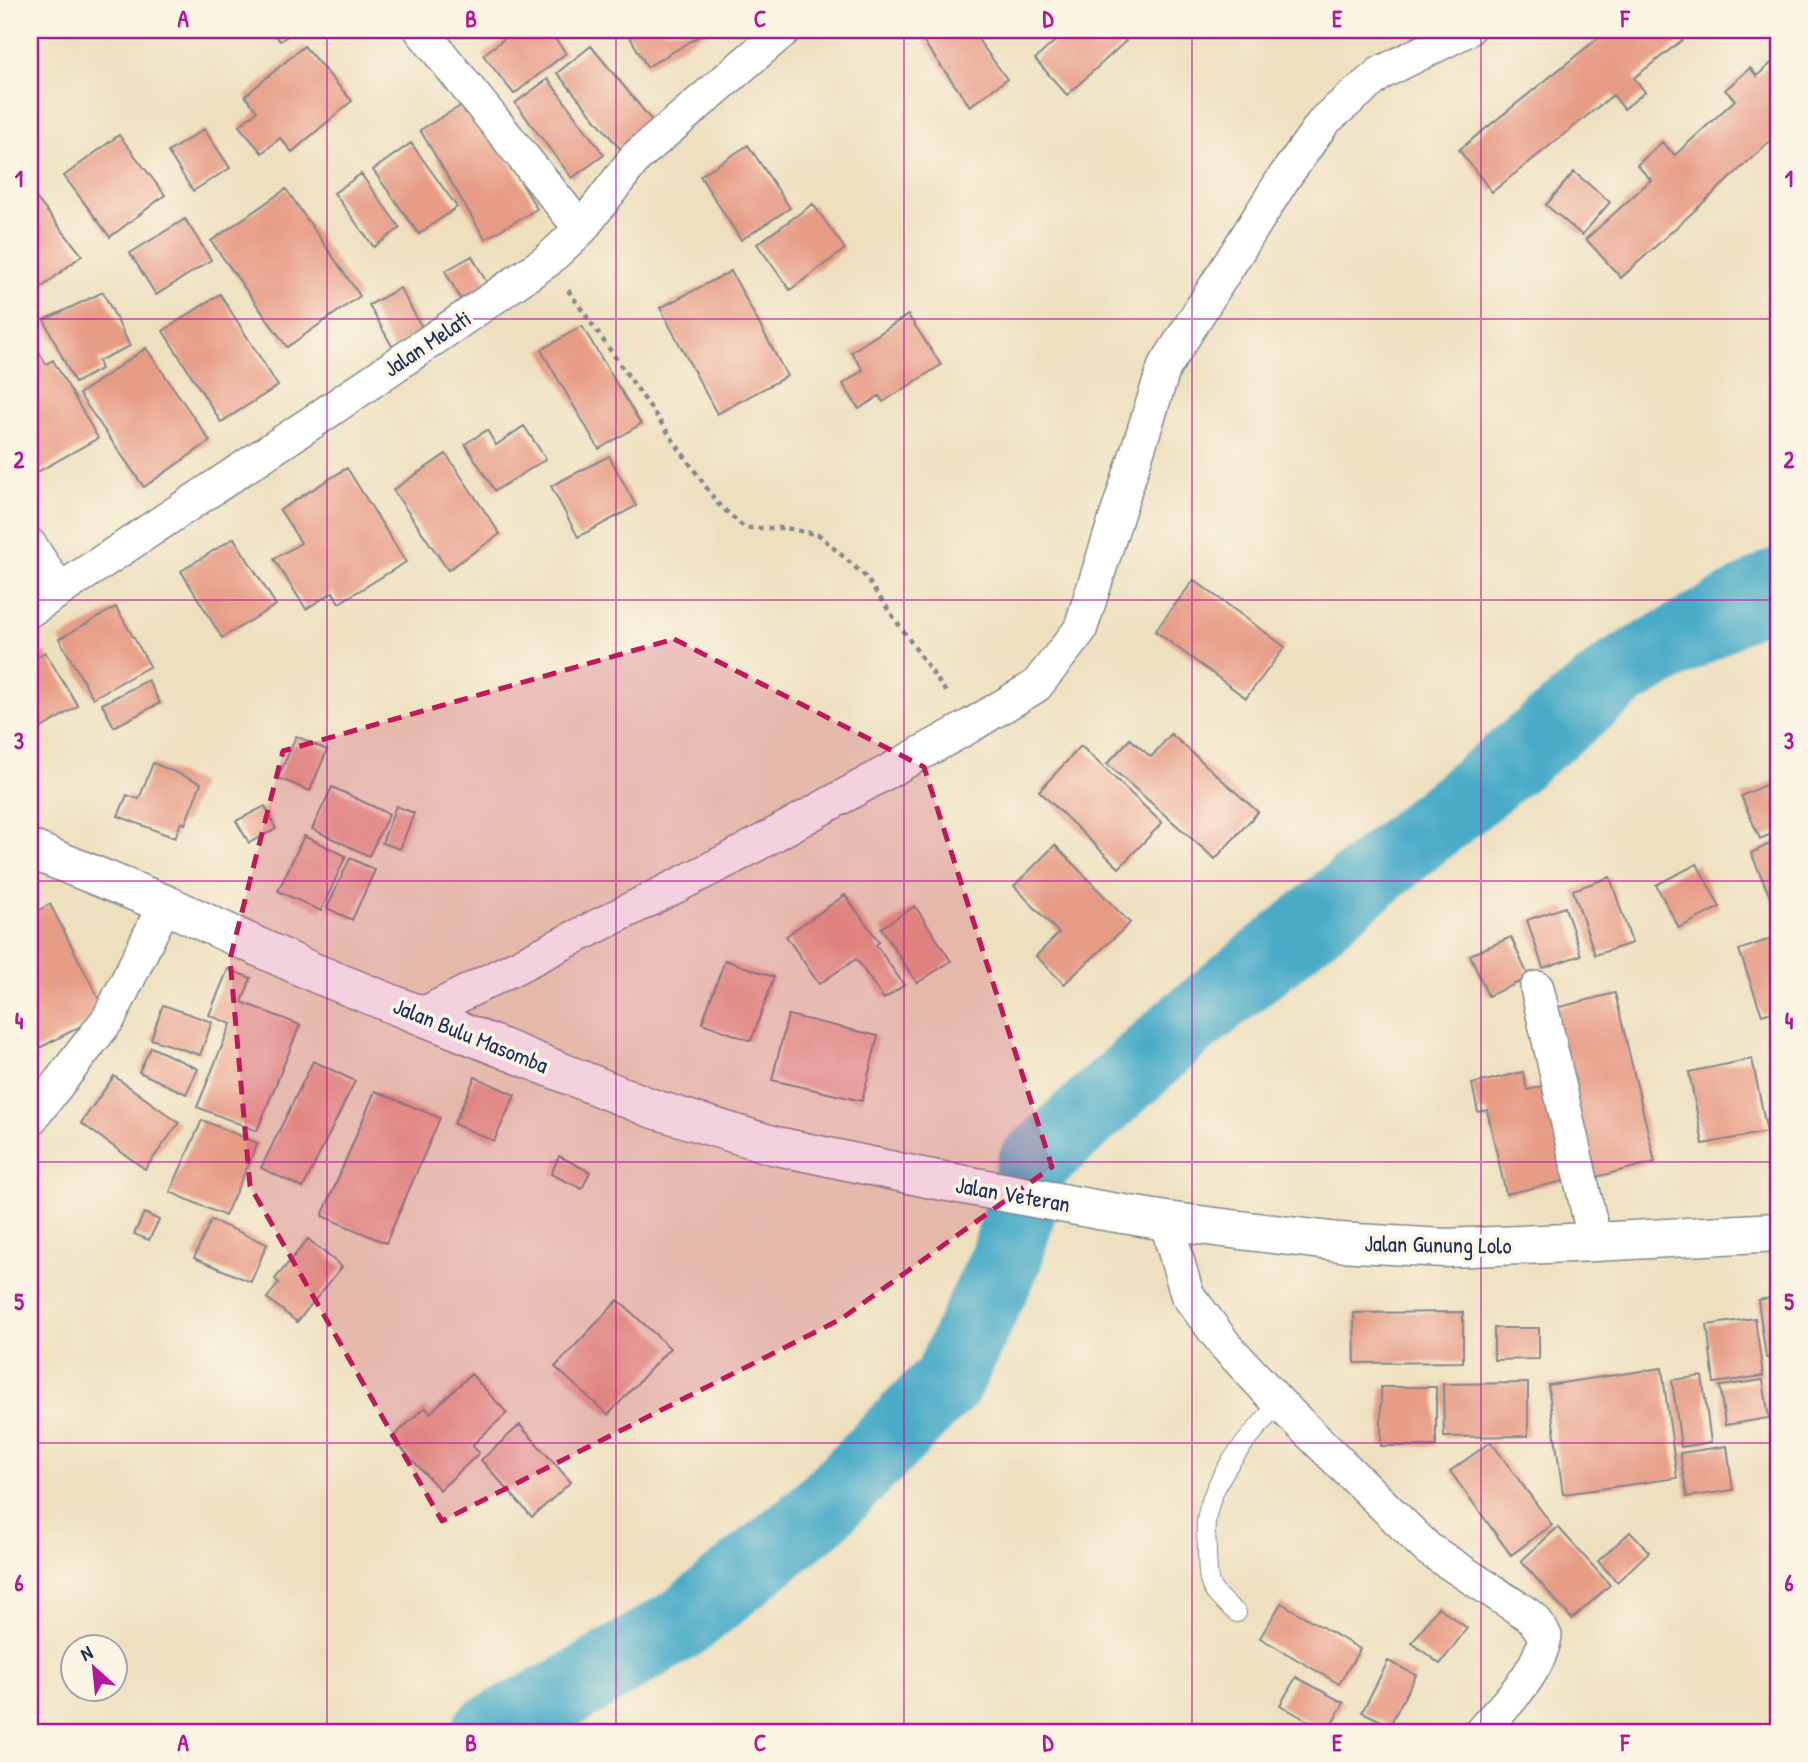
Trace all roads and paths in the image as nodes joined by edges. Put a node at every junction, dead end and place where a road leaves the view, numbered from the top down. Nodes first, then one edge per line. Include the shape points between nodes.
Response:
1 (421, 30) edge
2 (784, 30) edge
3 (1467, 30) edge
4 (581, 229) junction
5 (548, 261) junction
6 (30, 545) edge
7 (59, 590) junction
8 (30, 610) edge
9 (970, 726) junction
10 (30, 849) edge
11 (165, 904) junction
12 (1536, 988) dead end
13 (421, 1015) junction
14 (30, 1120) edge
15 (927, 1178) joint
16 (1099, 1210) joint
17 (1166, 1221) junction
18 (1778, 1232) edge
19 (1594, 1242) junction
20 (1279, 1403) junction
21 (1237, 1613) dead end
22 (1481, 1732) edge

1 - 4 street
2 - 4 street, Jalan Melati via 636,157
3 - 9 street via 1381,73 1325,120 1164,368 1080,630 1036,686
4 - 5 street, Jalan Melati
5 - 7 street, Jalan Melati
5 - 9 path via 718,505 745,528 786,528 819,535 864,575
6 - 7 street
7 - 8 street, Jalan Melati
9 - 13 street via 732,858
10 - 11 street, Jalan Bulu Masomba
11 - 13 street, Jalan Bulu Masomba via 314,973
11 - 14 street via 109,1018
12 - 19 street
13 - 15 street, Jalan Bulu Masomba via 651,1108 772,1145
15 - 16 street, Jalan Veteran
16 - 17 street, Jalan Gunung Lolo
17 - 19 street, Jalan Gunung Lolo via 1339,1242 1444,1248
17 - 20 street via 1187,1294 1226,1346
18 - 19 street, Jalan Gunung Lolo
20 - 21 lane via 1231,1459 1206,1522 1208,1582 1217,1597
20 - 22 street via 1428,1549 1534,1618 1545,1636 1542,1655

